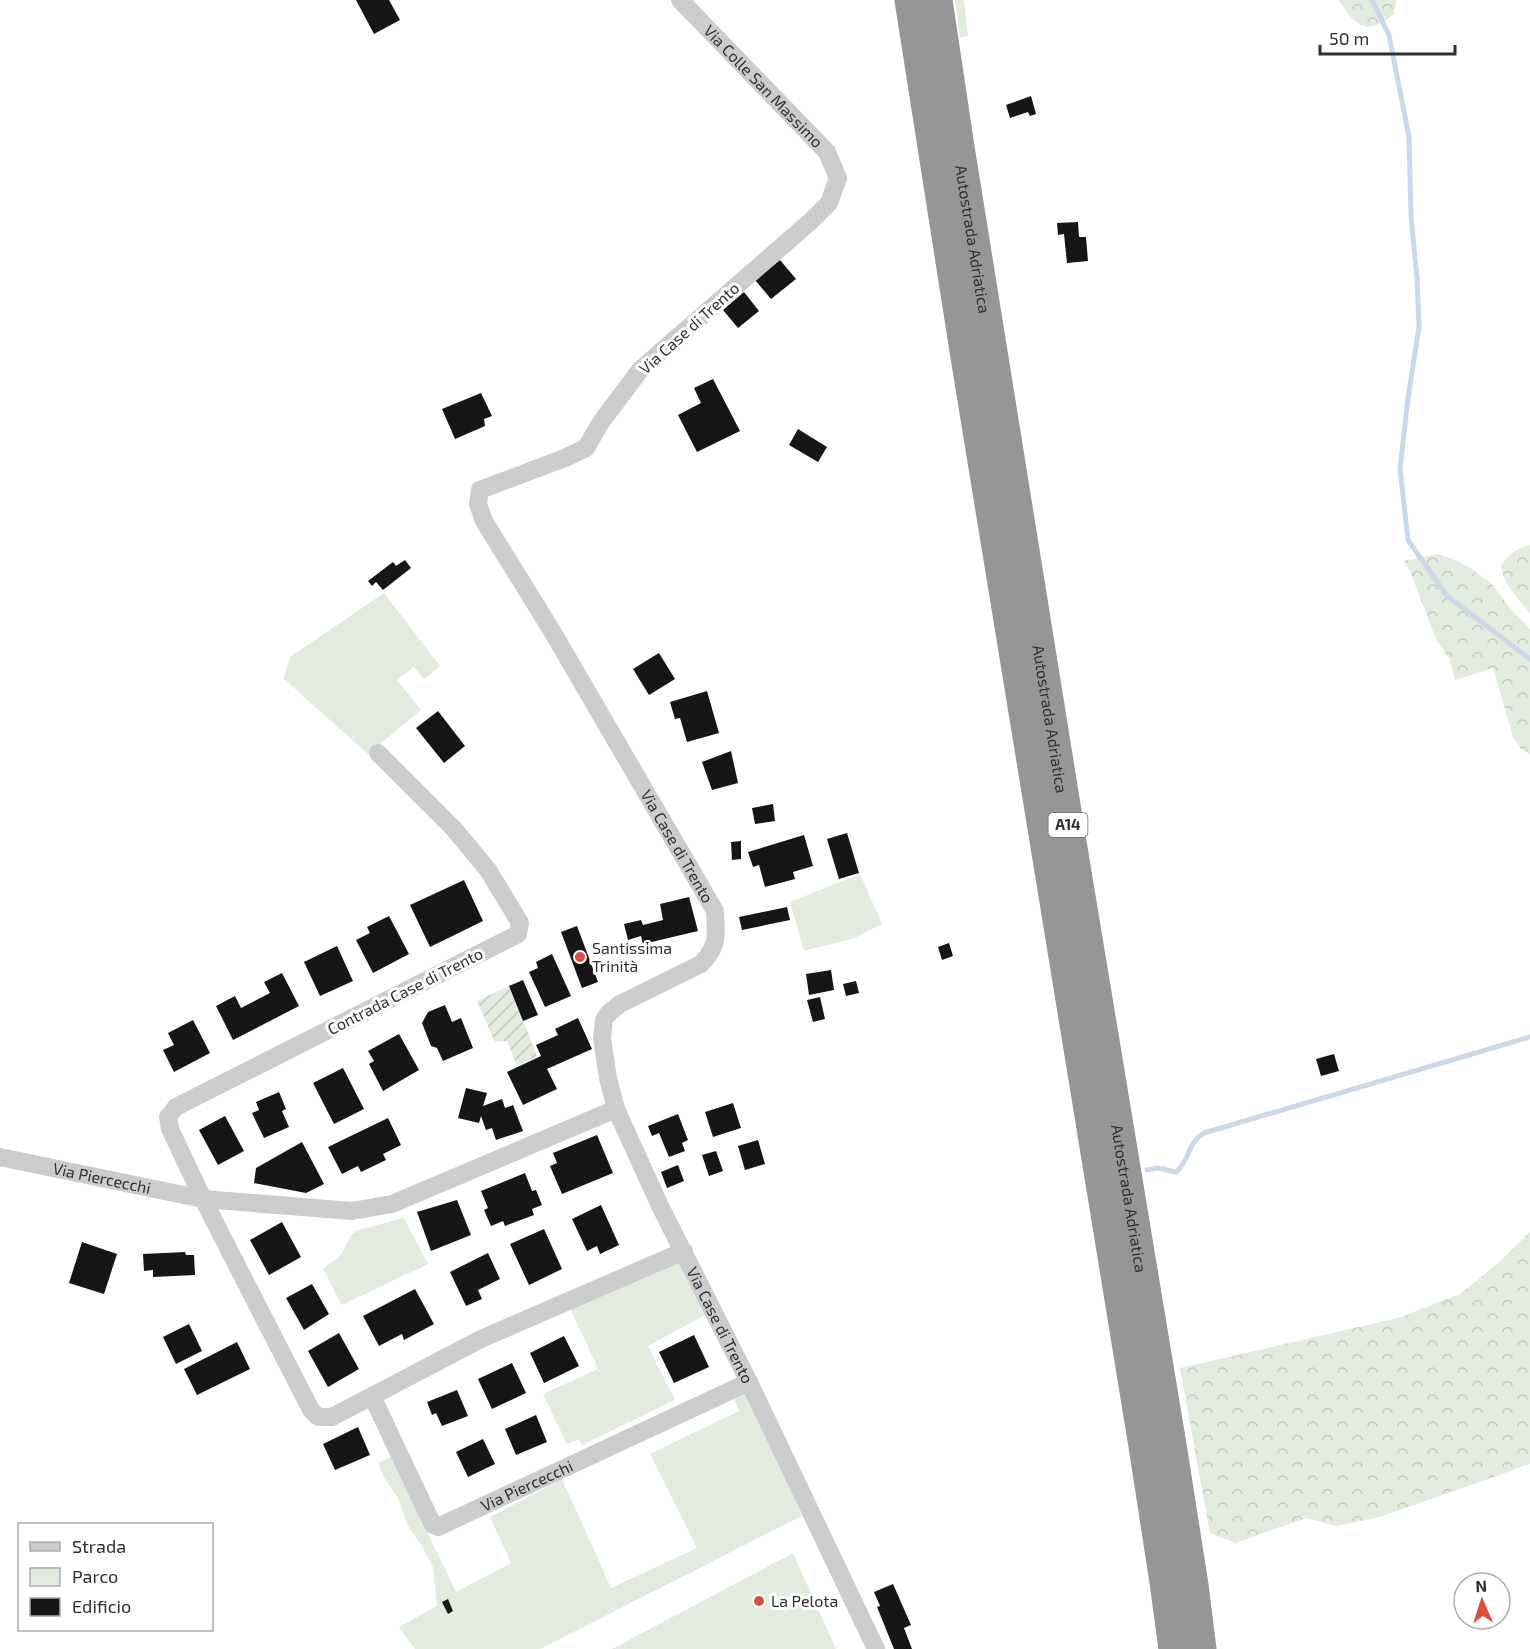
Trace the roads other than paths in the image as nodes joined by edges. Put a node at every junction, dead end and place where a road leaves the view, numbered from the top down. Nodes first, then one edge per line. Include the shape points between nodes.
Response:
1 (680, 0) edge
2 (911, 0) edge
3 (936, 0) edge
4 (838, 178) joint
5 (378, 753) dead end
6 (616, 1110) junction
7 (0, 1157) edge
8 (203, 1199) junction
9 (684, 1251) junction
10 (749, 1382) junction
11 (372, 1396) junction
12 (876, 1649) edge
13 (1175, 1649) edge
14 (1200, 1649) edge

1 - 4 street, Via Colle San Massimo via 827,152
2 - 13 highway, Autostrada Adriatica / A14
3 - 14 highway, Autostrada Adriatica / A14
4 - 6 street, Via Case di Trento via 829,203 811,221 641,369 586,448 480,490 478,504 484,521 715,911 716,938 710,955 620,1004 604,1020 602,1038
5 - 8 street, Contrada Case di Trento via 454,829 488,870 520,922 518,934 176,1107 168,1117 170,1129
6 - 8 street, Via Piercecchi via 392,1204 352,1211
6 - 9 street, Via Case di Trento
7 - 8 street, Via Piercecchi
8 - 11 street via 311,1410 318,1417 332,1416
9 - 10 street, Via Case di Trento
9 - 11 street via 481,1339
10 - 11 street, Via Piercecchi via 438,1527 433,1525
10 - 12 street, Via Case di Trento

